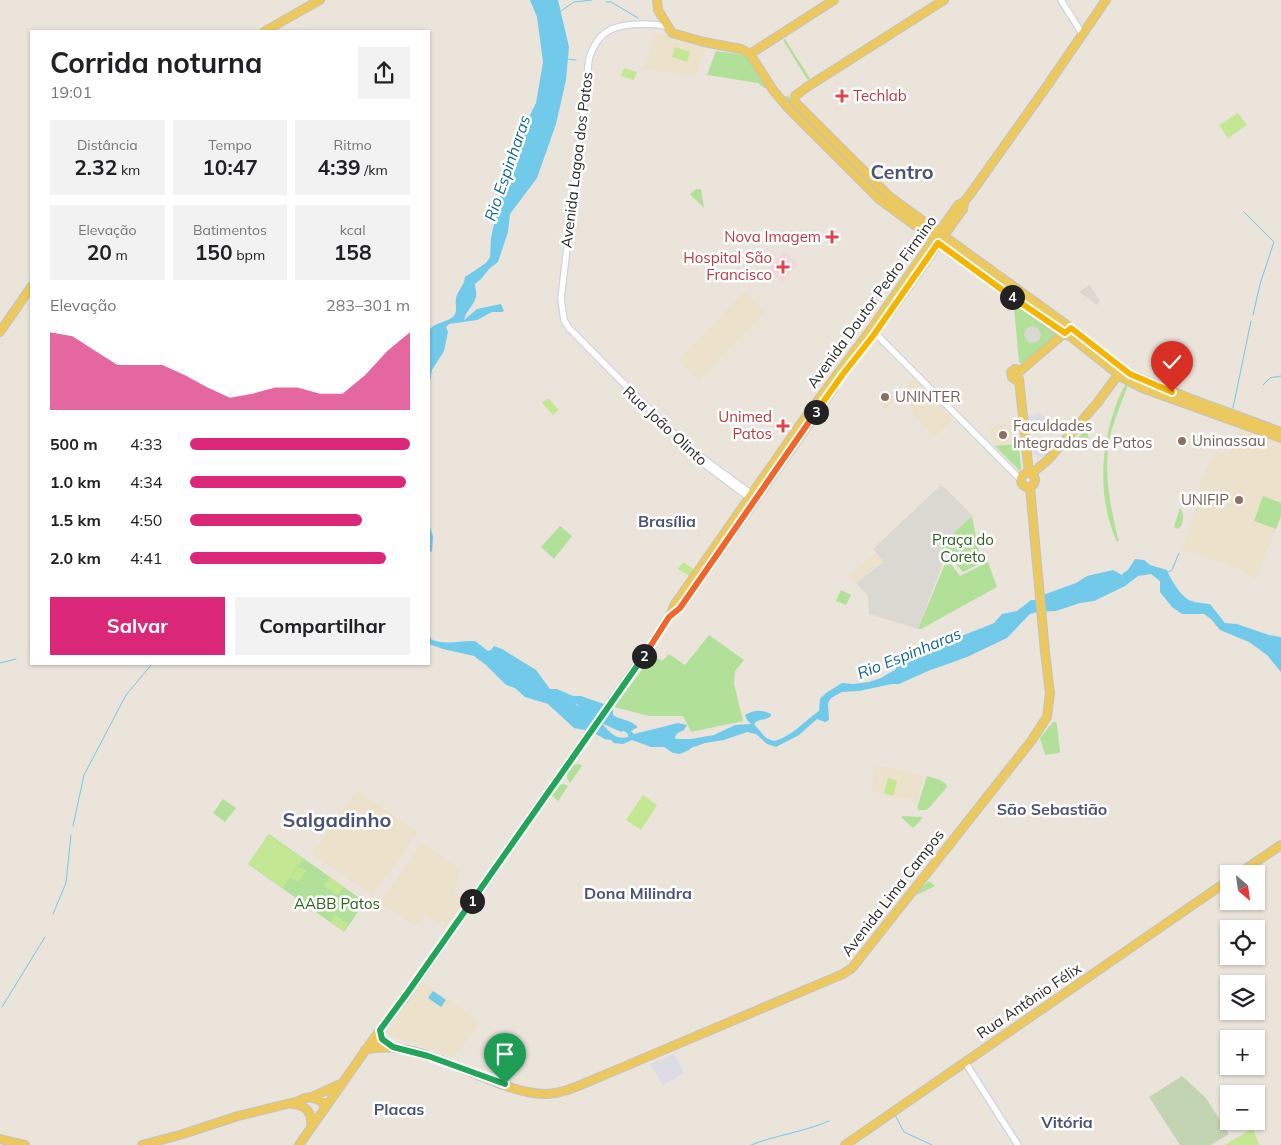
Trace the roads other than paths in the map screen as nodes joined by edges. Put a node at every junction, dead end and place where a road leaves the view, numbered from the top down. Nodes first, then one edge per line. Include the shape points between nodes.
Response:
1 (320, 0) edge
2 (834, 0) edge
3 (944, 0) edge
4 (1061, 0) edge
5 (1106, 0) edge
6 (657, 2) edge
7 (658, 20) junction
8 (267, 30) edge
9 (1083, 35) junction
10 (750, 54) junction
11 (846, 153) junction
12 (840, 159) junction
13 (938, 238) junction
14 (30, 288) edge
15 (1068, 331) junction
16 (0, 332) edge
17 (876, 334) junction
18 (577, 338) joint
19 (1122, 374) junction
20 (1208, 409) junction
21 (1281, 432) edge
22 (1281, 438) edge
23 (1042, 467) junction
24 (1027, 475) junction
25 (1030, 486) junction
26 (754, 498) junction
27 (1281, 845) edge
28 (1251, 865) edge
29 (1220, 886) edge
30 (380, 1030) junction
31 (372, 1041) junction
32 (385, 1042) junction
33 (393, 1047) junction
34 (378, 1048) junction
35 (365, 1050) junction
36 (965, 1062) junction
37 (342, 1083) junction
38 (311, 1098) junction
39 (295, 1102) junction
40 (324, 1109) junction
41 (311, 1128) junction
42 (0, 1139) edge
43 (25, 1145) edge
44 (142, 1145) edge
45 (299, 1145) edge
46 (846, 1145) edge
47 (1018, 1145) edge

1 - 8 main road
2 - 10 main road
3 - 11 main road via 795,96 794,101
4 - 9 street
5 - 9 main road, Avenida Doutor Pedro Firmino
6 - 7 main road
7 - 10 main road via 674,35 741,49
7 - 18 street, Avenida Lagoa dos Patos via 609,30 596,42 589,58 561,299 564,320
9 - 13 main road, Avenida Doutor Pedro Firmino via 961,204 962,209
10 - 12 main road via 794,114
11 - 12 main road via 845,158
11 - 13 main road
12 - 13 main road via 884,204
13 - 15 main road
13 - 17 main road, Avenida Doutor Pedro Firmino
13 - 26 main road, Avenida Doutor Pedro Firmino via 807,415
14 - 16 main road
15 - 19 main road
15 - 24 main road via 1020,370 1022,374 1017,380
17 - 24 street
17 - 26 main road, Avenida Doutor Pedro Firmino
18 - 26 street, Rua João Olinto via 690,449
19 - 20 main road
19 - 20 main road via 1142,388
19 - 23 main road
20 - 21 main road
20 - 22 main road
23 - 24 main road
23 - 25 main road
24 - 25 main road via 1034,477
24 - 25 main road via 1022,484
25 - 33 main road, Avenida Lima Campos via 1043,658 1050,703 1047,717 852,968 563,1091 544,1094 521,1089
26 - 30 main road, Avenida Doutor Pedro Firmino via 680,608 669,617
27 - 28 main road
29 - 36 main road, Rua Antônio Félix
30 - 31 main road, Avenida Doutor Pedro Firmino
30 - 32 main road
31 - 32 main road
31 - 34 main road
31 - 35 main road, Avenida Doutor Pedro Firmino
32 - 33 main road
33 - 34 main road
34 - 35 main road
35 - 37 main road, Avenida Doutor Pedro Firmino
36 - 46 main road, Rua Antônio Félix
36 - 47 street
37 - 38 main road
37 - 40 main road, Avenida Doutor Pedro Firmino
38 - 39 main road
38 - 40 main road via 319,1099
39 - 40 main road
39 - 41 main road via 308,1110
39 - 44 main road
40 - 41 main road, Avenida Doutor Pedro Firmino
41 - 45 main road, Avenida Doutor Pedro Firmino
42 - 43 main road

